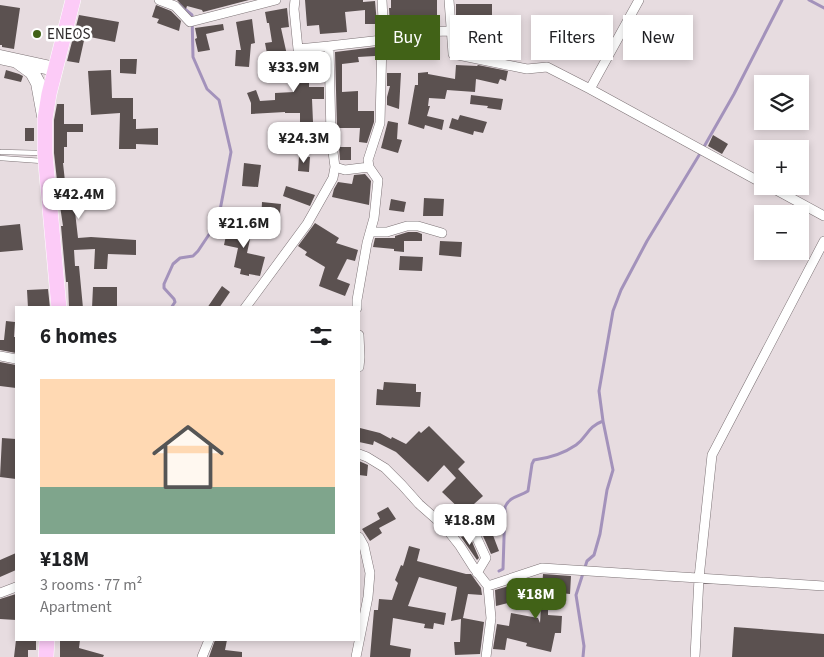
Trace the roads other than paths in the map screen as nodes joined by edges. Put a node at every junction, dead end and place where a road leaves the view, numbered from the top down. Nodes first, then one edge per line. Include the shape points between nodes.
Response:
1 (73, 0) edge
2 (159, 0) edge
3 (276, 0) edge
4 (295, 0) edge
5 (382, 0) edge
6 (449, 0) edge
7 (639, 0) edge
8 (176, 3) edge
9 (382, 15) edge
10 (450, 16) edge
11 (375, 37) edge
12 (329, 46) junction
13 (0, 57) edge
14 (382, 60) edge
15 (483, 60) edge
16 (17, 61) junction
17 (55, 69) junction
18 (590, 90) junction
19 (45, 119) junction
20 (0, 155) edge
21 (45, 157) junction
22 (335, 167) junction
23 (369, 167) junction
24 (754, 178) edge
25 (786, 195) edge
26 (824, 216) edge
27 (370, 232) junction
28 (442, 233) dead end
29 (824, 242) edge
30 (59, 306) edge
31 (246, 306) edge
32 (358, 306) edge
33 (0, 356) edge
34 (15, 359) edge
35 (360, 454) edge
36 (445, 527) junction
37 (360, 539) edge
38 (477, 573) junction
39 (699, 578) junction
40 (488, 586) junction
41 (824, 586) edge
42 (15, 588) edge
43 (0, 593) edge
44 (360, 637) edge
45 (47, 641) edge
46 (209, 641) edge
47 (359, 641) edge
48 (46, 657) edge
49 (202, 657) edge
50 (356, 657) edge
51 (486, 657) edge
52 (695, 657) edge

1 - 17 main road
2 - 8 street
3 - 8 street via 190,22
4 - 12 street via 298,49
5 - 9 street
6 - 10 street
7 - 18 street
11 - 12 street
12 - 22 street via 331,137
13 - 16 main road
14 - 23 street via 380,123 368,160
15 - 18 street via 527,69 547,67
16 - 17 main road
16 - 19 main road via 32,72 38,83
17 - 19 main road
18 - 24 street
19 - 21 main road
20 - 21 lane
20 - 21 lane
21 - 30 main road
22 - 23 street via 345,170
22 - 31 street via 333,178 307,224
23 - 27 street via 378,180
25 - 26 street
27 - 28 street via 418,226
27 - 32 street
29 - 39 street via 712,455
33 - 34 street
35 - 36 street via 385,468
36 - 38 street
36 - 38 street via 474,532 486,558
37 - 44 street via 370,573
38 - 40 street
39 - 40 street via 542,568
39 - 41 street
39 - 52 street
40 - 51 street via 491,618
42 - 43 street
45 - 48 main road
46 - 49 street
47 - 50 street

